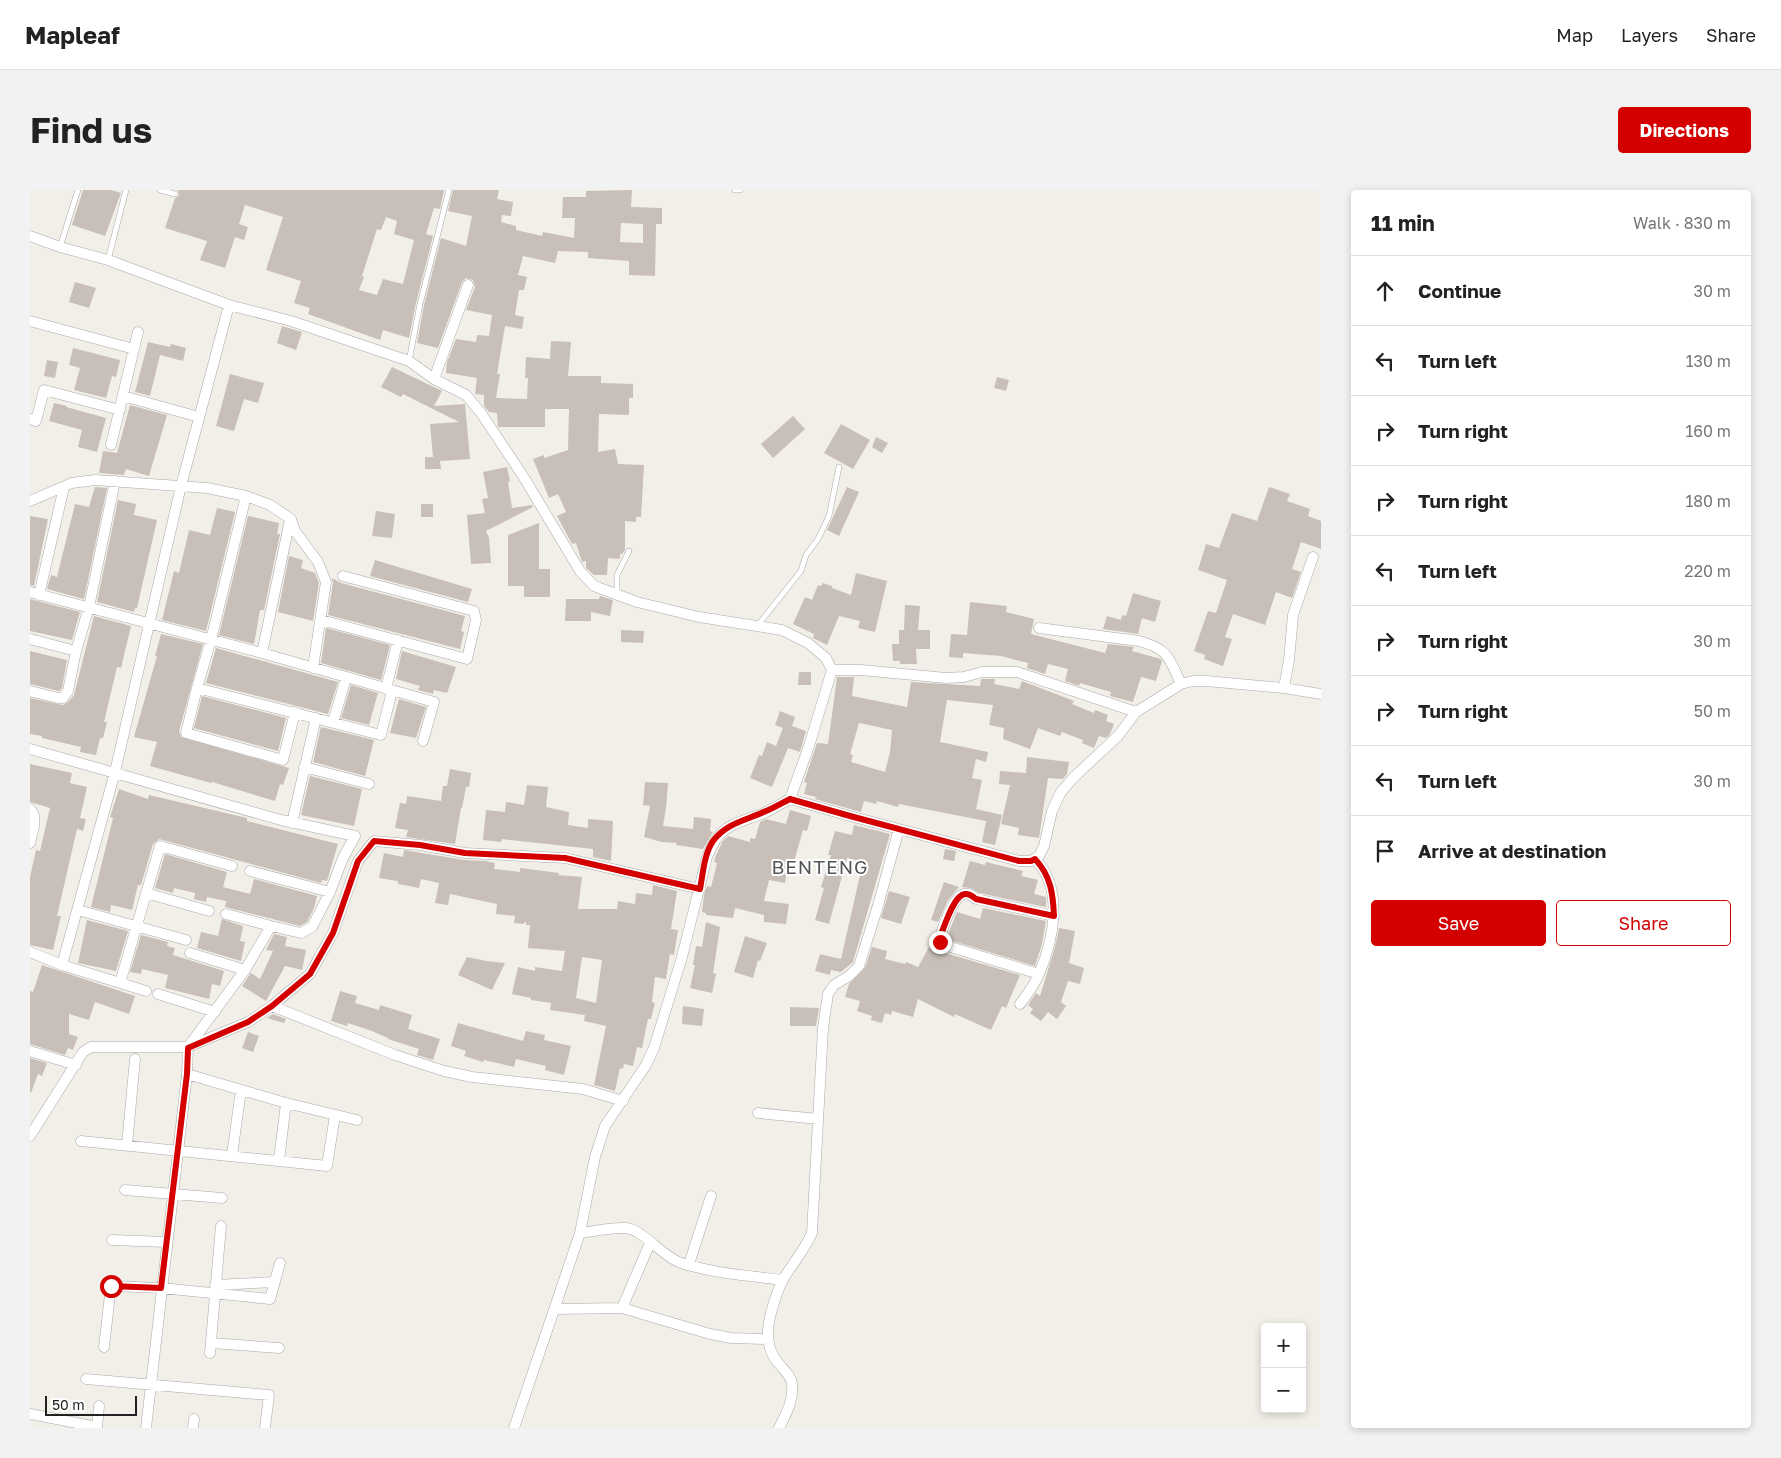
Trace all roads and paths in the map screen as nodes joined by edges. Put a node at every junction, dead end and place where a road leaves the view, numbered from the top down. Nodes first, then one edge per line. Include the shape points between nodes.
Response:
1 (78, 190) edge
2 (126, 190) edge
3 (160, 190) edge
4 (449, 190) edge
5 (735, 190) edge
6 (740, 190) edge
7 (175, 194) dead end
8 (30, 236) edge
9 (60, 246) junction
10 (108, 260) junction
11 (468, 285) dead end
12 (229, 305) junction
13 (30, 322) edge
14 (138, 332) dead end
15 (134, 349) junction
16 (409, 361) junction
17 (434, 379) junction
18 (123, 396) junction
19 (120, 410) junction
20 (200, 417) junction
21 (30, 419) edge
22 (111, 446) dead end
23 (839, 467) dead end
24 (115, 481) junction
25 (181, 486) junction
26 (64, 487) junction
27 (246, 496) junction
28 (30, 501) edge
29 (291, 520) junction
30 (630, 551) dead end
31 (1313, 556) dead end
32 (344, 576) dead end
33 (34, 594) edge
34 (617, 596) junction
35 (89, 607) junction
36 (321, 620) junction
37 (150, 624) junction
38 (758, 626) junction
39 (1039, 628) dead end
40 (30, 639) edge
41 (212, 640) junction
42 (398, 640) junction
43 (76, 651) junction
44 (262, 653) junction
45 (313, 668) junction
46 (832, 670) junction
47 (346, 678) junction
48 (1181, 684) junction
49 (197, 688) junction
50 (1284, 688) junction
51 (30, 690) edge
52 (389, 690) junction
53 (1321, 694) edge
54 (295, 712) junction
55 (1136, 712) junction
56 (316, 718) junction
57 (333, 722) junction
58 (423, 741) dead end
59 (30, 749) edge
60 (304, 767) junction
61 (115, 772) junction
62 (369, 784) dead end
63 (790, 799) junction
64 (30, 810) edge
65 (292, 823) junction
66 (899, 830) junction
67 (30, 843) edge
68 (1035, 859) junction
69 (232, 866) dead end
70 (250, 871) dead end
71 (700, 889) junction
72 (330, 892) junction
73 (146, 893) junction
74 (78, 910) junction
75 (209, 911) dead end
76 (226, 914) dead end
77 (1054, 916) junction
78 (137, 926) junction
79 (271, 926) junction
80 (186, 940) dead end
81 (30, 952) edge
82 (190, 953) dead end
83 (62, 965) junction
84 (245, 970) junction
85 (1039, 974) junction
86 (120, 983) junction
87 (146, 991) dead end
88 (158, 994) dead end
89 (1020, 1004) dead end
90 (272, 1006) junction
91 (214, 1012) junction
92 (188, 1048) junction
93 (30, 1051) edge
94 (135, 1059) dead end
95 (76, 1065) junction
96 (187, 1074) junction
97 (241, 1090) junction
98 (623, 1100) junction
99 (286, 1103) junction
100 (758, 1113) dead end
101 (335, 1115) junction
102 (818, 1119) junction
103 (357, 1120) dead end
104 (30, 1136) edge
105 (81, 1141) dead end
106 (127, 1146) junction
107 (177, 1149) junction
108 (232, 1155) junction
109 (279, 1160) junction
110 (125, 1190) dead end
111 (172, 1195) junction
112 (711, 1196) dead end
113 (222, 1198) dead end
114 (221, 1226) dead end
115 (580, 1233) junction
116 (112, 1240) dead end
117 (166, 1242) junction
118 (650, 1243) junction
119 (280, 1264) dead end
120 (689, 1264) junction
121 (783, 1280) junction
122 (275, 1282) junction
123 (161, 1288) junction
124 (215, 1289) junction
125 (622, 1308) junction
126 (555, 1309) junction
127 (768, 1339) junction
128 (104, 1347) dead end
129 (279, 1348) dead end
130 (86, 1378) dead end
131 (150, 1384) junction
132 (99, 1406) dead end
133 (30, 1414) edge
134 (97, 1427) edge
135 (146, 1428) edge
136 (265, 1428) edge
137 (514, 1428) edge
138 (779, 1428) edge

1 - 9 lane
2 - 10 lane
3 - 7 lane
4 - 16 lane
5 - 6 lane
8 - 9 street
9 - 10 street
10 - 12 street
11 - 17 street
12 - 16 street via 291,321
12 - 20 street
13 - 15 street
14 - 15 street
15 - 18 street
16 - 17 street
17 - 34 street via 466,395 523,476 583,575 594,586
18 - 19 street
18 - 20 street
19 - 21 street via 44,390 36,421
19 - 22 street
20 - 25 street
23 - 38 lane via 829,516 818,539 806,555 800,571
24 - 25 street
24 - 26 street via 83,481
24 - 35 street
25 - 27 street
25 - 37 street
26 - 28 street
26 - 33 street
27 - 29 street
27 - 41 street
29 - 36 street via 295,531 318,562 326,582
29 - 44 street
30 - 34 lane via 617,575
31 - 50 street via 1293,615
32 - 42 street via 474,611 476,620 467,659
33 - 35 street
34 - 38 street via 699,617
35 - 37 street
35 - 43 street
36 - 42 street
36 - 45 street
37 - 41 street
37 - 61 street
38 - 46 street via 782,630 808,643 826,658
39 - 48 street via 1152,644 1168,656
40 - 43 street
41 - 44 street
41 - 49 street
42 - 52 street
43 - 51 street via 68,691 62,698
44 - 45 street
45 - 47 street
46 - 55 street via 946,678 982,672 1017,672
46 - 63 street
47 - 52 street
47 - 57 street
48 - 50 street via 1206,681
48 - 55 street
49 - 54 street
49 - 54 street via 186,733 283,760
50 - 53 street
52 - 57 street via 381,735
52 - 58 street via 434,702
54 - 56 street
55 - 68 street via 1118,736 1062,792 1052,811 1044,846
56 - 57 street
56 - 60 street
59 - 61 street
60 - 62 street
60 - 65 street
61 - 65 street
61 - 74 street
63 - 66 street
63 - 71 street via 734,823 722,832 713,842 707,857
64 - 67 street via 35,820
65 - 72 street via 356,836
66 - 68 street via 1019,861
66 - 102 street via 859,966 834,985 828,994
68 - 77 street via 1048,876
69 - 73 street via 160,846
70 - 72 street
71 - 90 street via 565,858 465,853 374,841 358,861 333,933 310,974
71 - 98 street via 654,1048
72 - 79 street via 312,927 306,932
73 - 75 street
73 - 78 street
74 - 78 street
74 - 83 street
76 - 79 street
77 - 85 street
77 - 85 street via 964,894 955,900 939,939 944,945
78 - 80 street
78 - 86 street
79 - 84 street
81 - 83 street
82 - 84 street
83 - 86 street
84 - 91 street
85 - 89 street
86 - 87 street
88 - 91 street
90 - 92 street via 248,1022
90 - 98 street via 444,1071 583,1089
91 - 92 street
92 - 95 street via 91,1047 83,1052
92 - 96 street
93 - 95 street
94 - 106 street
95 - 104 street
96 - 97 street
96 - 107 street
97 - 99 street
97 - 108 street
98 - 115 street via 605,1126 599,1142
99 - 101 street
99 - 109 street
100 - 102 street
101 - 103 street
101 - 109 street via 327,1166
102 - 121 street via 812,1232
105 - 106 street
106 - 107 street
107 - 108 street
107 - 111 street
108 - 109 street
110 - 111 street
111 - 113 street
111 - 117 street
112 - 120 street
114 - 124 street
115 - 118 street via 627,1228
115 - 126 street
116 - 117 street
117 - 123 street
118 - 120 street via 672,1259
118 - 125 street
119 - 122 street
120 - 121 street
121 - 127 street via 769,1319
122 - 124 street
122 - 124 street via 270,1299
123 - 124 street
123 - 128 street via 111,1286
123 - 131 street
124 - 129 street via 210,1348
125 - 126 street
125 - 127 street via 710,1334
126 - 137 street
127 - 138 street via 772,1354 792,1384 789,1406
130 - 131 street
131 - 135 street
131 - 136 street via 269,1395
132 - 134 street
133 - 134 street

